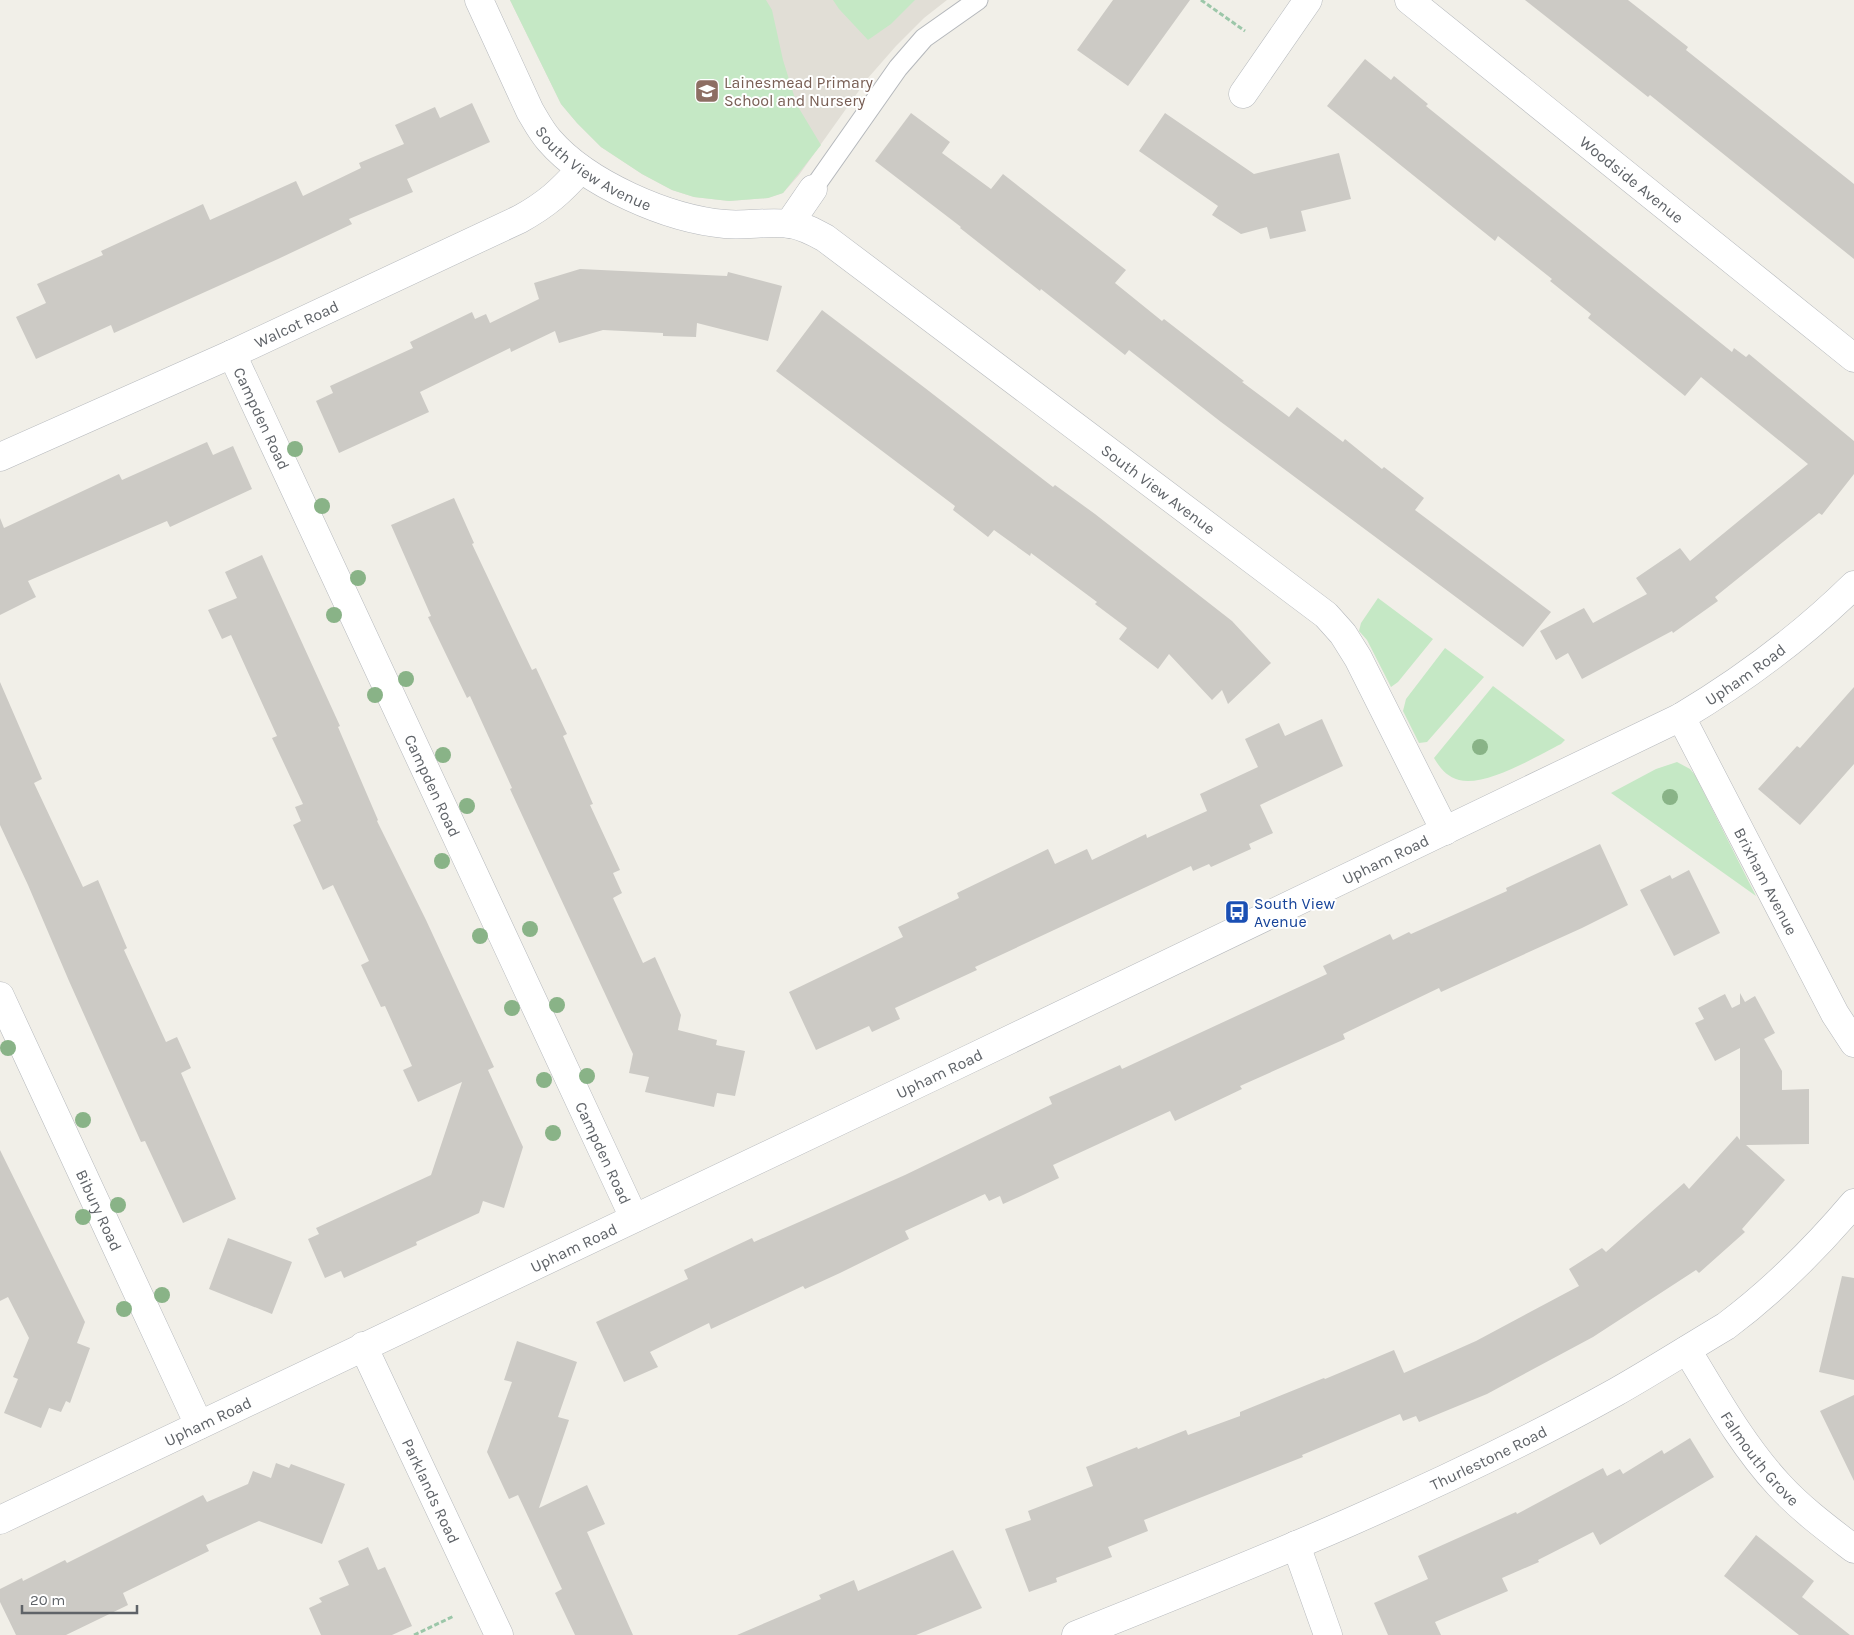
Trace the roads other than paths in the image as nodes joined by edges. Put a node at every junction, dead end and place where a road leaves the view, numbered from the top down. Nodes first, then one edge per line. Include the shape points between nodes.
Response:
1 (479, 0) edge
2 (978, 0) edge
3 (1308, 0) edge
4 (1409, 0) edge
5 (1243, 94) dead end
6 (581, 169) junction
7 (813, 189) joint
8 (789, 224) junction
9 (232, 354) junction
10 (1854, 358) edge
11 (0, 457) edge
12 (1854, 586) edge
13 (1681, 716) junction
14 (1446, 831) junction
15 (0, 996) edge
16 (1854, 1043) edge
17 (1854, 1203) edge
18 (634, 1218) junction
19 (363, 1346) junction
20 (1687, 1350) junction
21 (198, 1425) junction
22 (0, 1520) edge
23 (1296, 1545) junction
24 (1854, 1549) edge
25 (499, 1635) edge
26 (1076, 1635) edge
27 (1328, 1635) edge

1 - 6 street, South View Avenue via 539,127
2 - 7 lane via 924,38 898,68
3 - 5 street
4 - 10 street, Woodside Avenue
6 - 8 street, South View Avenue via 627,194 689,219 739,225
6 - 9 street, Walcot Road via 543,206 520,219
7 - 8 street
8 - 14 street, South View Avenue via 825,238 1326,615 1358,658
9 - 11 street, Walcot Road
9 - 18 street, Campden Road
12 - 13 street, Upham Road via 1754,670
13 - 14 street, Upham Road
13 - 16 street, Brixham Avenue via 1835,1014
14 - 18 street, Upham Road
15 - 21 street, Bibury Road
17 - 20 street, Thurlestone Road via 1789,1274 1732,1322
18 - 19 street, Upham Road
19 - 21 street, Upham Road
19 - 25 street, Parklands Road
20 - 23 street, Thurlestone Road via 1616,1392 1498,1453
20 - 24 street, Falmouth Grove via 1732,1423 1768,1472 1807,1512
21 - 22 street, Upham Road
23 - 26 street, Thurlestone Road
23 - 27 street

